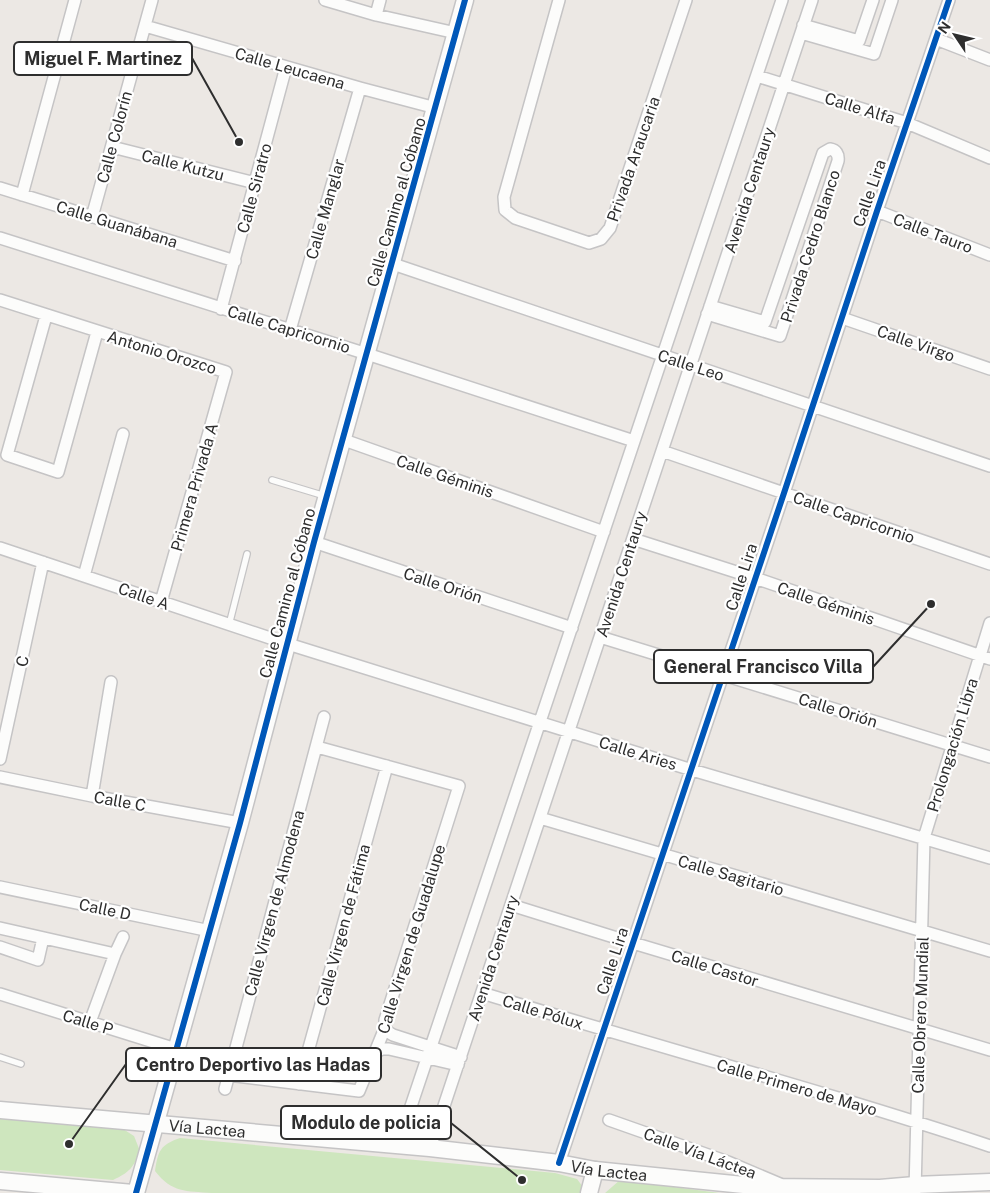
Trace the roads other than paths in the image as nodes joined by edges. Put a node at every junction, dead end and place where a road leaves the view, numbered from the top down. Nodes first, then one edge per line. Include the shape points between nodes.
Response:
1 (75, 0) edge
2 (152, 0) edge
3 (326, 0) edge
4 (380, 0) edge
5 (465, 0) edge
6 (559, 0) edge
7 (686, 0) edge
8 (782, 0) edge
9 (812, 0) edge
10 (873, 0) edge
11 (892, 0) edge
12 (949, 0) edge
13 (376, 15) junction
14 (145, 26) junction
15 (802, 29) junction
16 (456, 33) junction
17 (936, 39) junction
18 (990, 60) edge
19 (286, 67) junction
20 (757, 76) junction
21 (784, 84) junction
22 (360, 88) junction
23 (436, 108) junction
24 (907, 123) junction
25 (112, 147) junction
26 (990, 158) edge
27 (255, 183) junction
28 (0, 188) edge
29 (22, 195) junction
30 (877, 211) junction
31 (92, 217) junction
32 (0, 238) edge
33 (990, 255) edge
34 (235, 261) junction
35 (393, 264) junction
36 (0, 300) edge
37 (221, 309) junction
38 (709, 310) junction
39 (46, 316) junction
40 (842, 318) junction
41 (290, 330) junction
42 (97, 332) junction
43 (367, 354) junction
44 (663, 356) junction
45 (691, 365) junction
46 (990, 369) edge
47 (226, 372) joint
48 (812, 405) junction
49 (123, 434) dead end
50 (344, 440) junction
51 (634, 441) junction
52 (662, 451) junction
53 (990, 466) edge
54 (272, 480) dead end
55 (784, 493) junction
56 (327, 496) junction
57 (604, 532) junction
58 (632, 540) junction
59 (314, 542) junction
60 (0, 548) edge
61 (247, 554) dead end
62 (43, 562) junction
63 (990, 564) edge
64 (84, 576) junction
65 (754, 578) junction
66 (161, 602) junction
67 (990, 623) edge
68 (229, 625) junction
69 (572, 628) junction
70 (600, 637) junction
71 (288, 644) junction
72 (985, 657) edge
73 (723, 675) junction
74 (111, 682) dead end
75 (324, 717) dead end
76 (540, 723) junction
77 (568, 732) junction
78 (952, 744) junction
79 (317, 747) junction
80 (990, 757) edge
81 (0, 759) edge
82 (387, 766) junction
83 (692, 770) junction
84 (0, 777) edge
85 (92, 796) junction
86 (540, 818) junction
87 (240, 823) junction
88 (924, 838) junction
89 (662, 855) junction
90 (990, 858) edge
91 (0, 888) edge
92 (511, 905) junction
93 (0, 928) edge
94 (922, 930) junction
95 (210, 931) junction
96 (123, 937) dead end
97 (43, 938) junction
98 (632, 943) junction
99 (0, 948) edge
100 (990, 951) edge
101 (114, 954) junction
102 (482, 993) junction
103 (0, 994) edge
104 (90, 1022) junction
105 (385, 1028) junction
106 (919, 1028) junction
107 (604, 1031) junction
108 (176, 1049) junction
109 (990, 1050) edge
110 (376, 1052) junction
111 (429, 1053) junction
112 (0, 1056) edge
113 (459, 1061) junction
114 (21, 1064) dead end
115 (228, 1075) junction
116 (300, 1084) junction
117 (225, 1089) dead end
118 (0, 1110) edge
119 (609, 1120) dead end
120 (916, 1122) junction
121 (155, 1125) junction
122 (398, 1145) junction
123 (990, 1146) edge
124 (430, 1148) junction
125 (728, 1162) junction
126 (559, 1163) junction
127 (595, 1170) junction
128 (0, 1181) edge
129 (990, 1182) edge
130 (721, 1184) junction
131 (43, 1185) junction
132 (791, 1189) junction
133 (915, 1189) edge
134 (882, 1191) edge
135 (68, 1193) edge
136 (135, 1193) edge
137 (590, 1193) edge

1 - 29 street
2 - 14 street, Calle Colorín
3 - 13 street
4 - 13 street
5 - 16 street, Calle Camino al Cóbano
6 - 7 street, Privada Araucaria via 504,197 506,210 515,218 588,243 601,239 610,228
8 - 20 street, Avenida Centaury
9 - 15 street, Avenida Centaury
10 - 15 street via 859,40
11 - 15 street via 874,54
12 - 17 street, Calle Lira
13 - 16 street
14 - 19 street, Calle Leucaena
14 - 25 street, Calle Colorín
15 - 21 street, Avenida Centaury
16 - 23 street, Calle Camino al Cóbano
17 - 18 street
17 - 24 street, Calle Lira
19 - 22 street, Calle Leucaena
19 - 27 street, Calle Siratro
20 - 21 street, Calle Alfa
20 - 44 street, Avenida Centaury
21 - 24 street, Calle Alfa
21 - 38 street, Avenida Centaury
22 - 23 street, Calle Leucaena
22 - 41 street, Calle Manglar
23 - 35 street, Calle Camino al Cóbano
24 - 26 street, Calle Alfa
24 - 30 street, Calle Lira
25 - 27 street, Calle Kutzu
25 - 31 street, Calle Colorín
27 - 34 street, Calle Siratro
28 - 29 street, Calle Guanábana
29 - 31 street, Calle Guanábana
30 - 33 street, Calle Tauro
30 - 40 street, Calle Lira
31 - 34 street, Calle Guanábana
32 - 37 street, Calle Capricornio
34 - 37 street, Calle Siratro
35 - 43 street, Calle Camino al Cóbano
35 - 44 street, Calle Leo
36 - 39 street, Antonio Orozco
37 - 41 street, Calle Capricornio
38 - 38 street, Privada Cedro Blanco via 780,336 838,161 835,151 830,149 823,153 765,322
38 - 45 street, Avenida Centaury
39 - 42 street, Antonio Orozco
39 - 42 street via 7,456 58,472
40 - 46 street, Calle Virgo
40 - 48 street, Calle Lira
41 - 43 street, Calle Capricornio
42 - 47 street, Antonio Orozco
43 - 50 street, Calle Camino al Cóbano
43 - 51 street, Calle Capricornio
44 - 45 street, Calle Leo
44 - 51 street, Avenida Centaury
45 - 48 street, Calle Leo
45 - 52 street, Avenida Centaury
47 - 66 street, Primera Privada A
48 - 53 street, Calle Leo
48 - 55 street, Calle Lira
49 - 64 street
50 - 56 street, Calle Camino al Cóbano
50 - 57 street, Calle Géminis
51 - 57 street, Avenida Centaury
52 - 55 street, Calle Capricornio
52 - 58 street, Avenida Centaury
54 - 56 lane
55 - 63 street, Calle Capricornio
55 - 65 street, Calle Lira
56 - 59 street, Calle Camino al Cóbano
57 - 69 street, Avenida Centaury
58 - 65 street, Calle Géminis
58 - 70 street, Avenida Centaury
59 - 69 street, Calle Orión
59 - 71 street, Calle Camino al Cóbano
60 - 62 street, Calle A
61 - 68 lane
62 - 64 street, Calle A
62 - 81 street, C
64 - 66 street, Calle A
65 - 72 street, Calle Géminis
65 - 73 street, Calle Lira
66 - 68 street, Calle A
67 - 72 street, Prolongación Libra
68 - 71 street, Calle A
69 - 76 street, Avenida Centaury
70 - 73 street, Calle Orión
70 - 77 street, Avenida Centaury
71 - 76 street, Calle Aries
71 - 87 street, Calle Camino al Cóbano
72 - 78 street, Prolongación Libra
73 - 78 street, Calle Orión
73 - 83 street, Calle Lira
74 - 85 street
75 - 79 street, Calle Virgen de Almodena
76 - 77 street, Calle Aries
76 - 111 street, Avenida Centaury
77 - 83 street, Calle Aries
77 - 86 street, Avenida Centaury
78 - 80 street, Calle Orión
78 - 88 street, Prolongación Libra
79 - 82 street
79 - 115 street, Calle Virgen de Almodena
82 - 105 street, Calle Virgen de Guadalupe via 459,786
82 - 116 street, Calle Virgen de Fátima
83 - 88 street, Calle Aries
83 - 89 street, Calle Lira
84 - 85 street, Calle C
85 - 87 street, Calle C
86 - 89 street, Calle Sagitario
86 - 92 street, Avenida Centaury
87 - 95 street, Calle Camino al Cóbano
88 - 90 street, Calle Aries
88 - 94 street, Calle Obrero Mundial
89 - 94 street, Calle Sagitario
89 - 98 street, Calle Lira
91 - 95 street, Calle D
92 - 98 street, Calle Castor
92 - 102 street, Avenida Centaury
93 - 97 street
94 - 100 street, Calle Sagitario
94 - 106 street, Calle Obrero Mundial
95 - 108 street, Calle Camino al Cóbano
96 - 101 street
97 - 99 street via 38,960
97 - 101 street
98 - 106 street, Calle Castor
98 - 107 street, Calle Lira
101 - 104 street
102 - 107 street, Calle Pólux
102 - 113 street, Avenida Centaury
103 - 104 street, Calle P
104 - 108 street, Calle P
105 - 110 street, Calle Virgen de Guadalupe
105 - 111 street
106 - 109 street, Calle Castor
106 - 120 street, Calle Obrero Mundial
107 - 120 street, Calle Primero de Mayo
107 - 126 street, Calle Lira
108 - 121 street, Calle Camino al Cóbano
110 - 111 street via 389,1049
110 - 116 street, Calle Virgen de Guadalupe via 359,1091
111 - 113 street
111 - 122 street, Avenida Centaury
112 - 114 lane
113 - 124 street, Avenida Centaury
115 - 116 street
115 - 117 street, Calle Virgen de Almodena
118 - 121 street, Vía Lactea
119 - 125 street, Calle Vía Láctea
120 - 123 street, Calle Primero de Mayo
120 - 133 street, Calle Obrero Mundial
121 - 122 street, Vía Lactea
121 - 136 street, Calle Camino al Cóbano
122 - 124 street, Vía Lactea
124 - 126 street, Vía Lactea
125 - 130 street
125 - 132 street, Calle Vía Láctea
126 - 127 street, Vía Lactea
127 - 130 street, Vía Lactea
127 - 137 street
128 - 131 street
129 - 133 street, Vía Lactea
130 - 132 street, Vía Lactea
131 - 135 street
131 - 136 street
132 - 134 street, Vía Lactea
133 - 134 street, Vía Lactea

